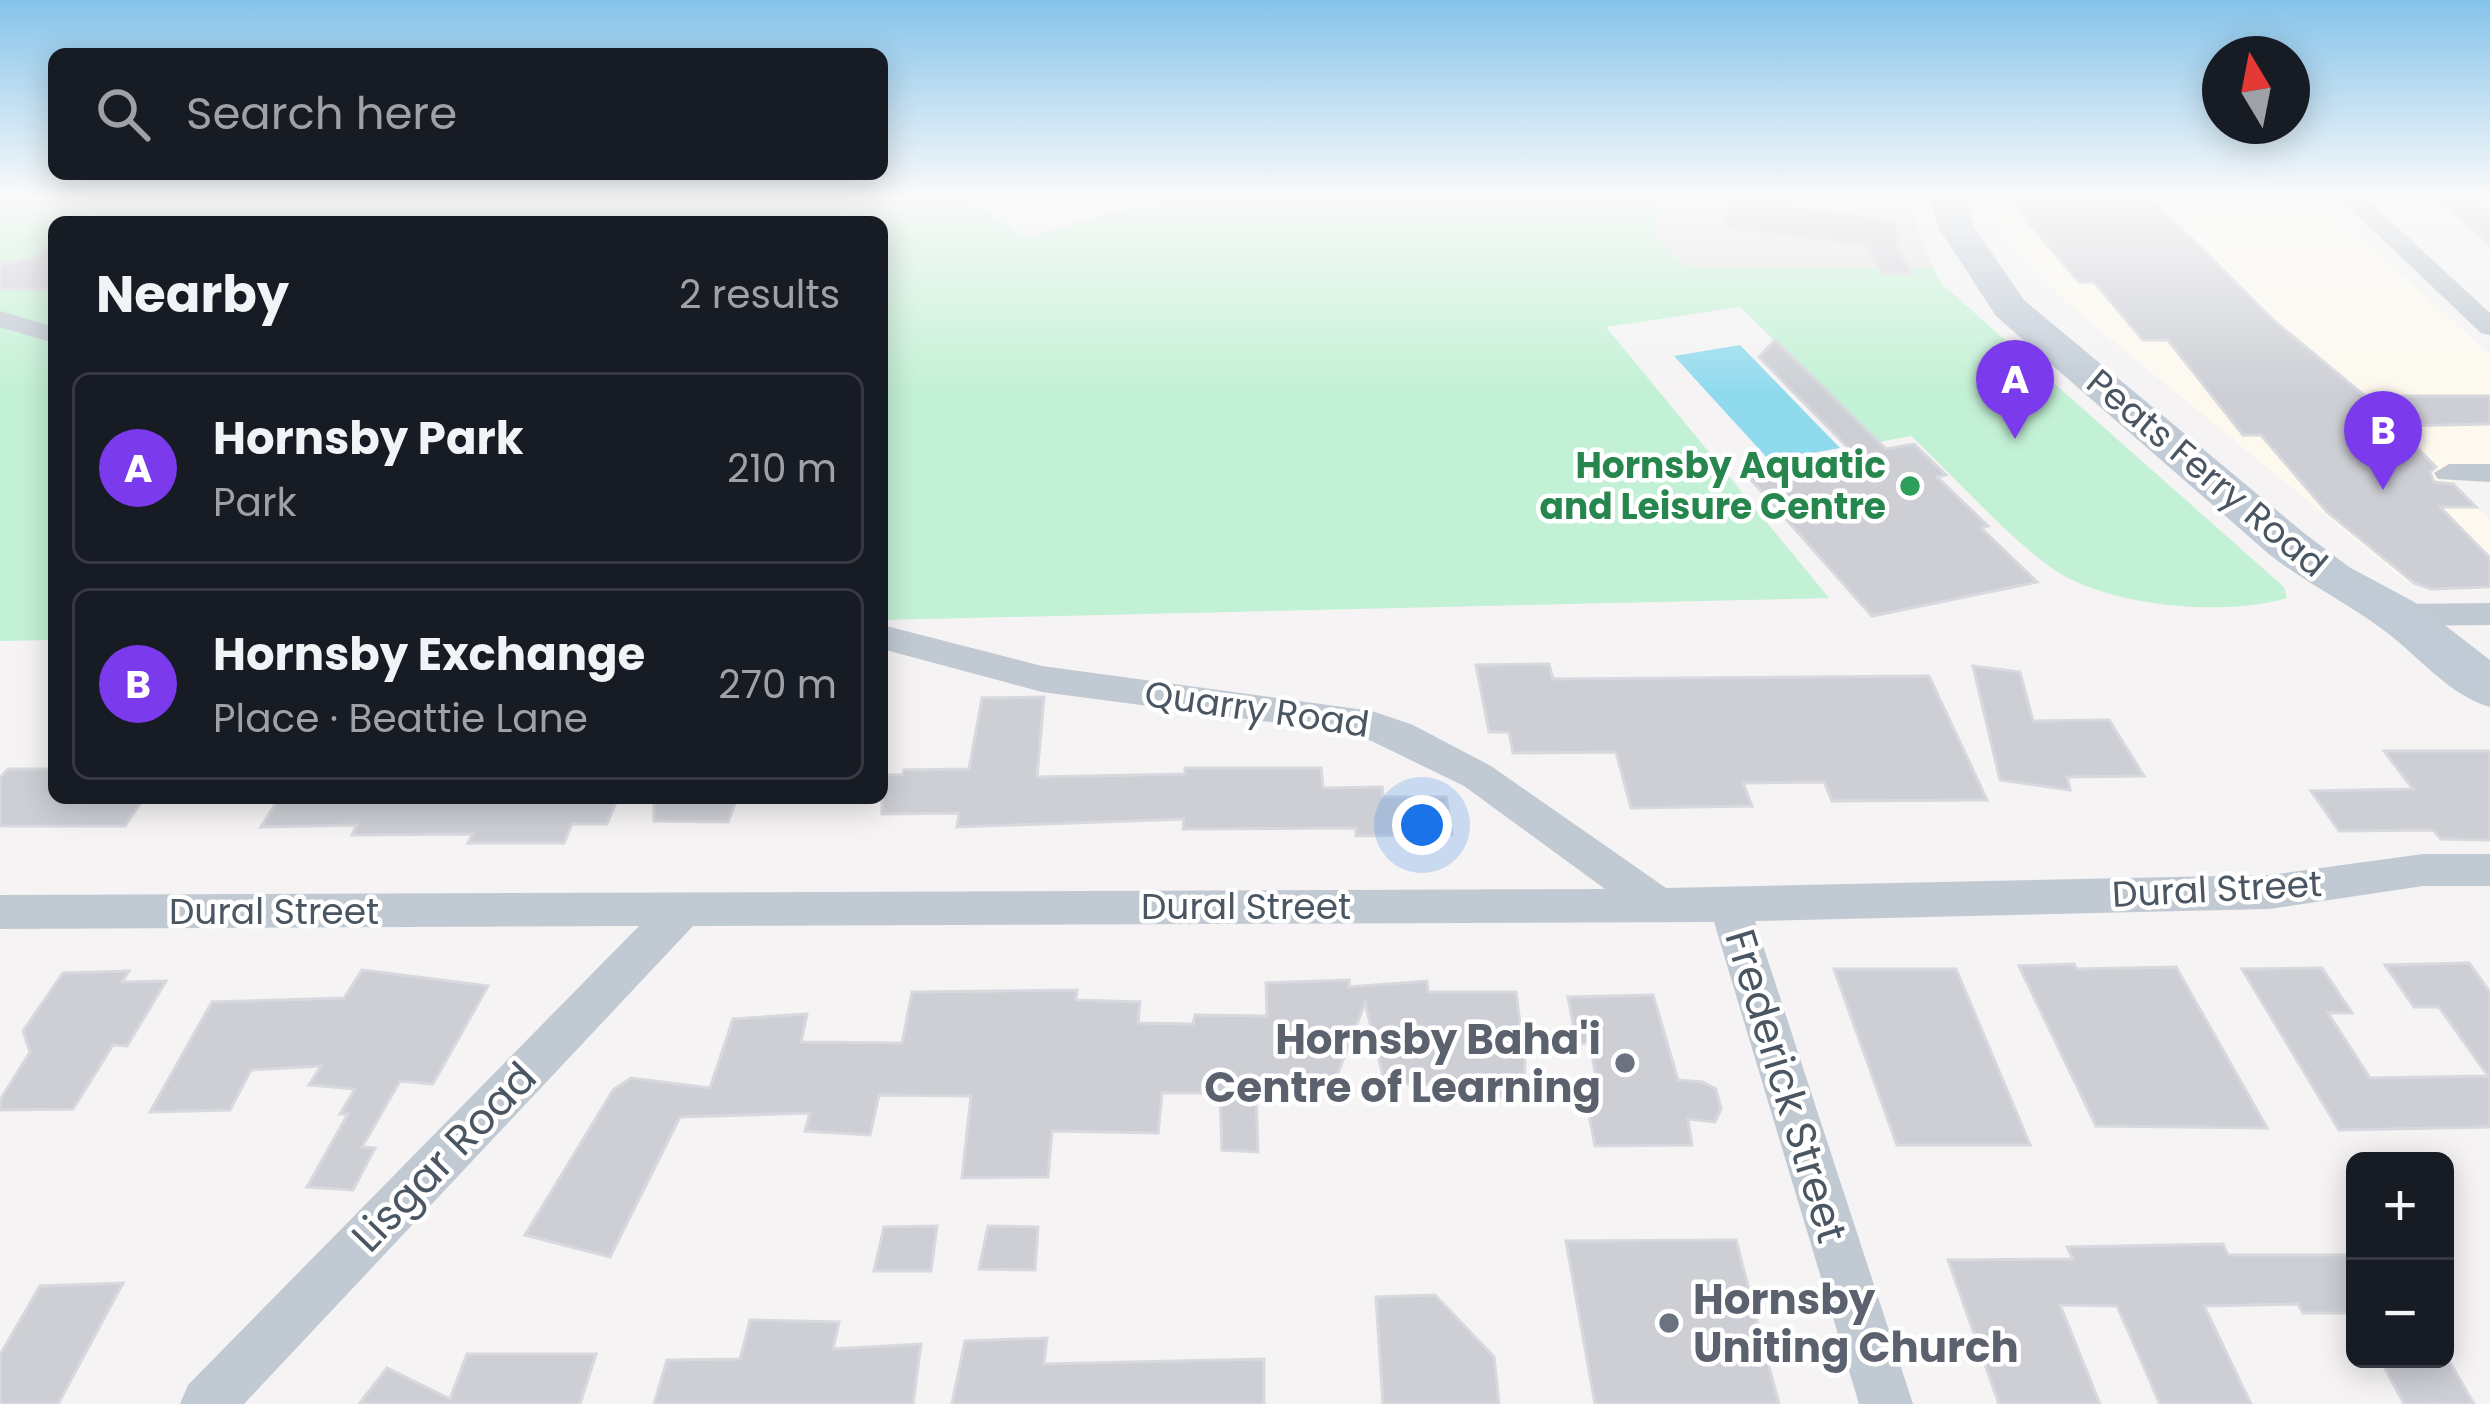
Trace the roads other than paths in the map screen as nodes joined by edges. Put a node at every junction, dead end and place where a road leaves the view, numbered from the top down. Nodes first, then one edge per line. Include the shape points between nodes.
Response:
1 (1982, 261) edge
2 (2418, 261) edge
3 (48, 310) edge
4 (0, 317) edge
5 (2490, 327) edge
6 (48, 333) edge
7 (2449, 473) dead end
8 (2490, 473) edge
9 (2490, 614) edge
10 (2398, 615) junction
11 (888, 639) edge
12 (2490, 688) edge
13 (2490, 870) edge
14 (1657, 904) junction
15 (1729, 905) junction
16 (682, 910) junction
17 (0, 912) edge
18 (207, 1404) edge
19 (1886, 1404) edge

1 - 10 main road, Peats Ferry Road via 2343,559
2 - 5 street
3 - 4 street
4 - 6 street
7 - 8 street
9 - 10 street
10 - 12 main road, Peats Ferry Road
11 - 14 street, Quarry Road via 1042,679 1359,720 1408,734
13 - 15 street, Dural Street via 2423,870 2269,892
14 - 15 street, Dural Street
14 - 16 street, Dural Street
15 - 19 street, Frederick Street
16 - 17 street, Dural Street
16 - 18 street, Lisgar Road

